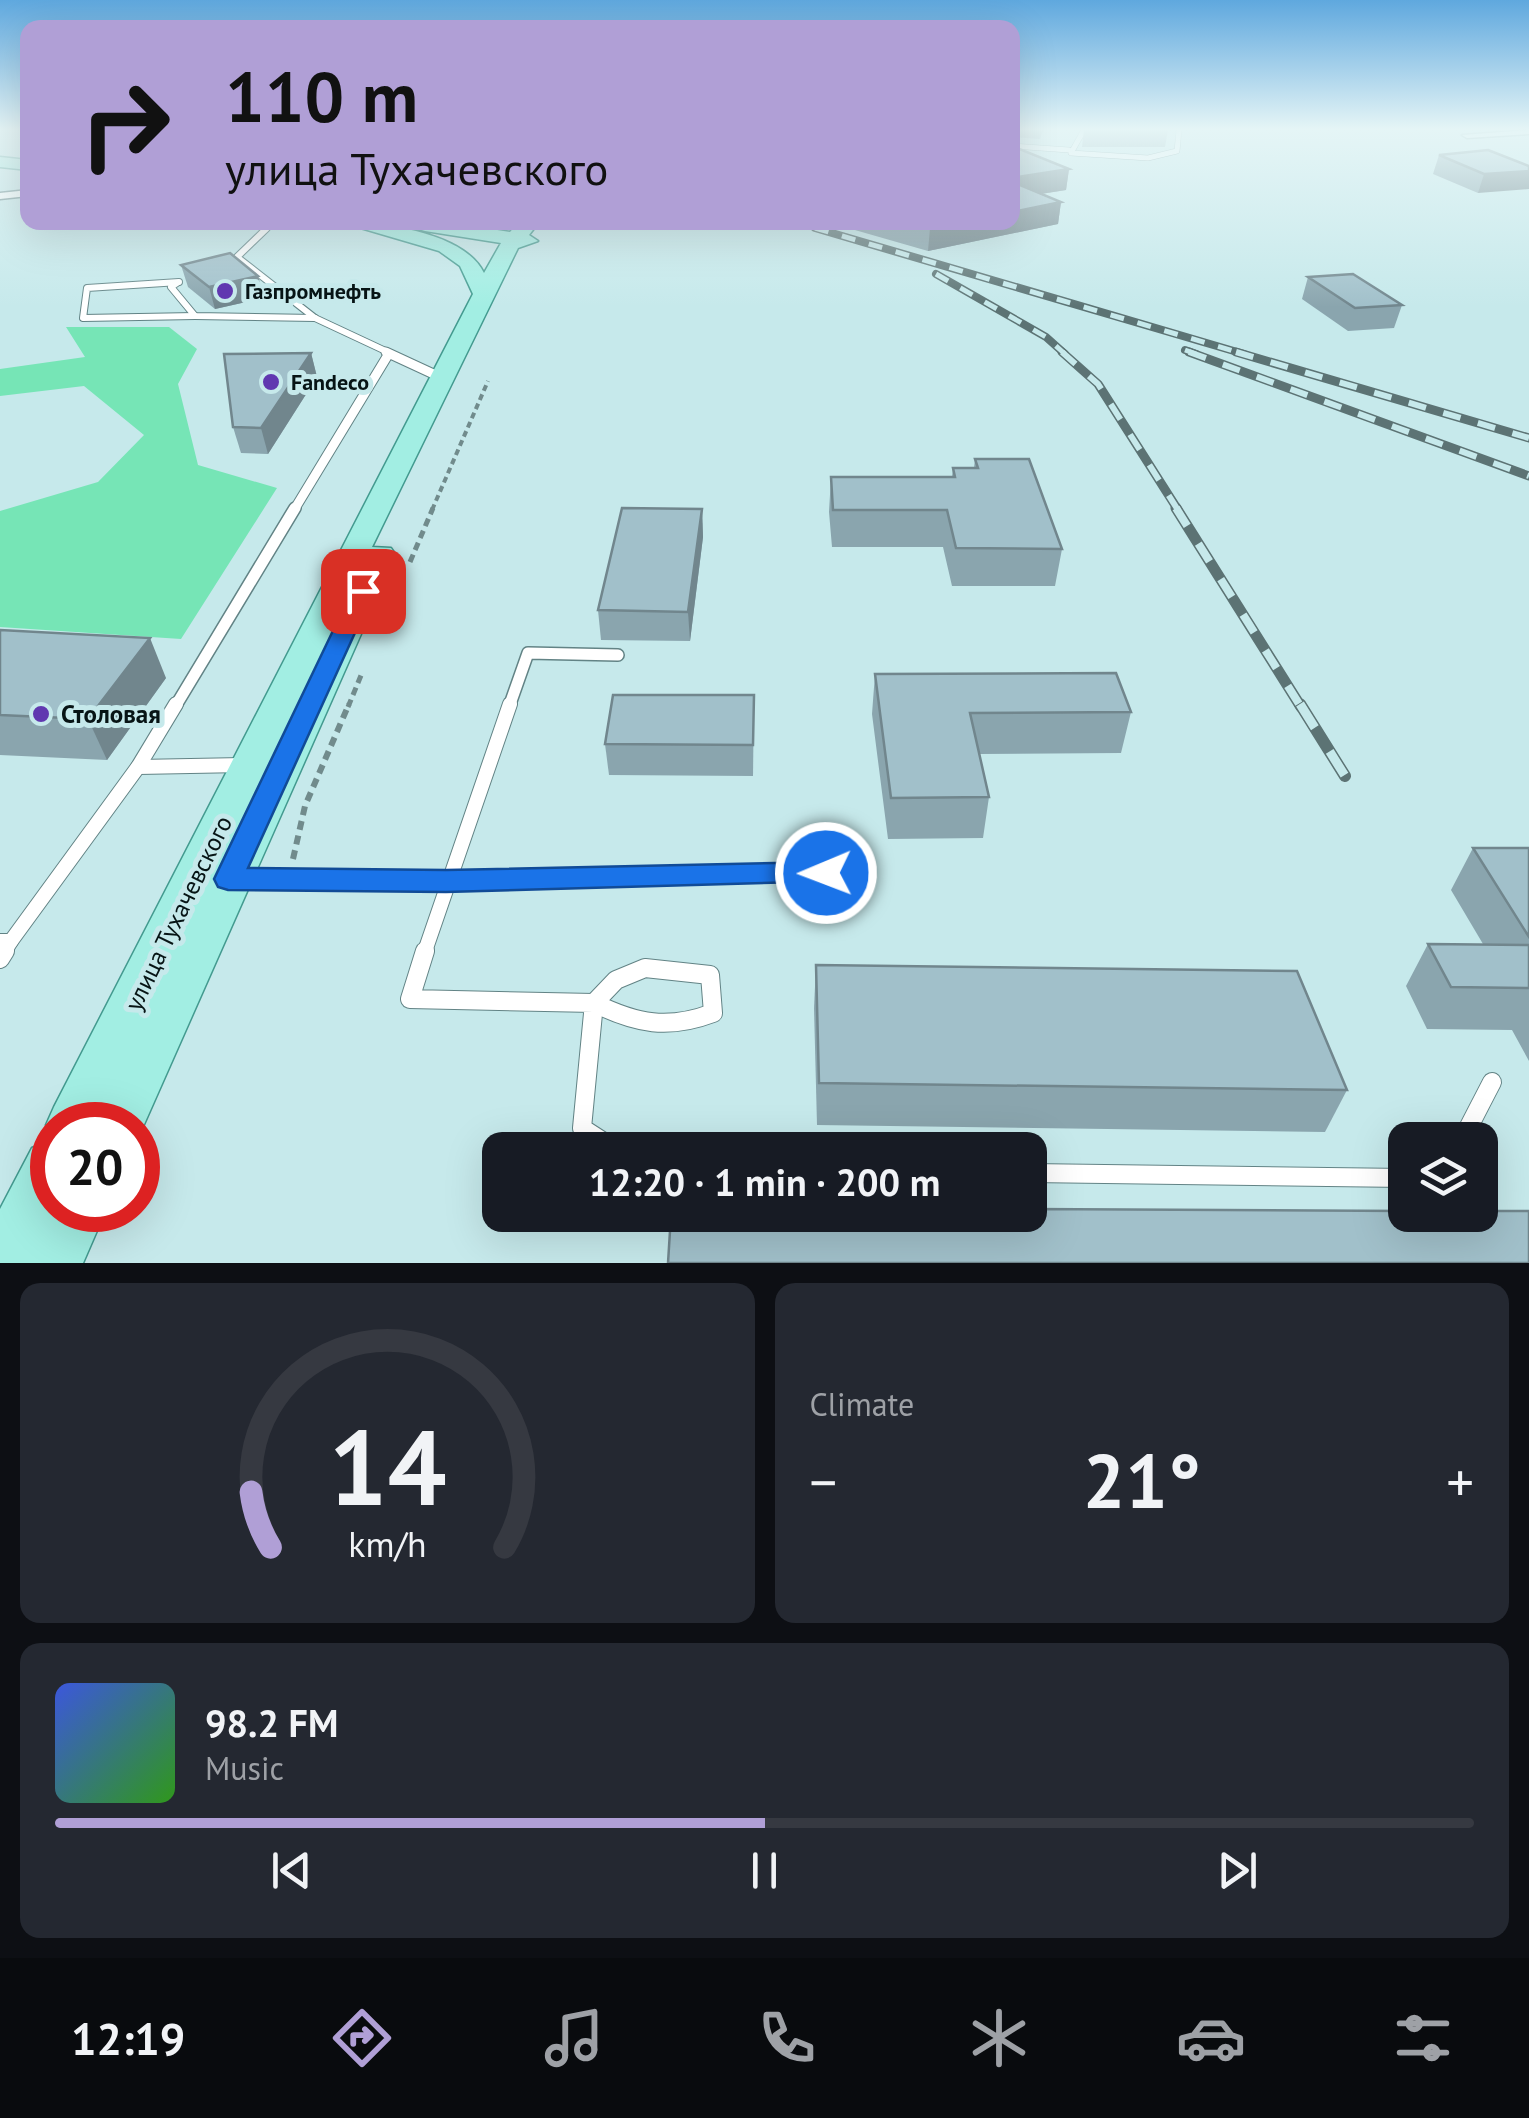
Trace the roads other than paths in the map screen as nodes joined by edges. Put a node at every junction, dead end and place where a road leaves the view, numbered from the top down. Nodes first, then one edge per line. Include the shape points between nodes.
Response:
1 (265, 230) edge
2 (380, 230) edge
3 (452, 230) edge
4 (470, 230) edge
5 (525, 237) edge
6 (238, 256) junction
7 (223, 263) edge
8 (194, 276) edge
9 (179, 282) junction
10 (484, 294) junction
11 (195, 316) junction
12 (315, 318) junction
13 (388, 355) junction
14 (440, 378) junction
15 (618, 655) dead end
16 (252, 765) junction
17 (138, 767) junction
18 (864, 872) dead end
19 (212, 878) junction
20 (446, 881) junction
21 (6, 941) edge
22 (0, 960) edge
23 (594, 1003) junction
24 (1492, 1082) dead end
25 (86, 1102) edge
26 (125, 1102) edge
27 (1471, 1122) edge
28 (588, 1132) edge
29 (1047, 1173) edge
30 (1388, 1178) edge
31 (30, 1210) edge
32 (66, 1232) edge
33 (4, 1263) edge
34 (52, 1263) edge

1 - 6 lane
2 - 10 main road via 446,247 469,263
3 - 5 main road
4 - 5 main road
5 - 10 main road, улица Тухачевского
5 - 19 main road, улица Тухачевского
6 - 7 lane
6 - 12 lane
8 - 9 lane
9 - 11 lane via 170,287
9 - 11 lane via 87,288 83,318
10 - 14 main road, улица Тухачевского
11 - 12 lane
12 - 13 lane
13 - 14 lane
13 - 17 lane
14 - 16 main road, улица Тухачевского
15 - 20 lane via 528,654
16 - 17 lane
16 - 19 main road, улица Тухачевского
17 - 21 lane
18 - 20 lane
19 - 20 lane
19 - 25 main road, улица Тухачевского
19 - 26 main road, улица Тухачевского
20 - 23 lane via 410,999
21 - 22 lane
23 - 23 lane via 628,1020 678,1028 712,1013 710,974 645,968 616,980
23 - 28 lane via 582,1128
24 - 27 lane
29 - 30 lane
31 - 33 main road
32 - 34 main road

